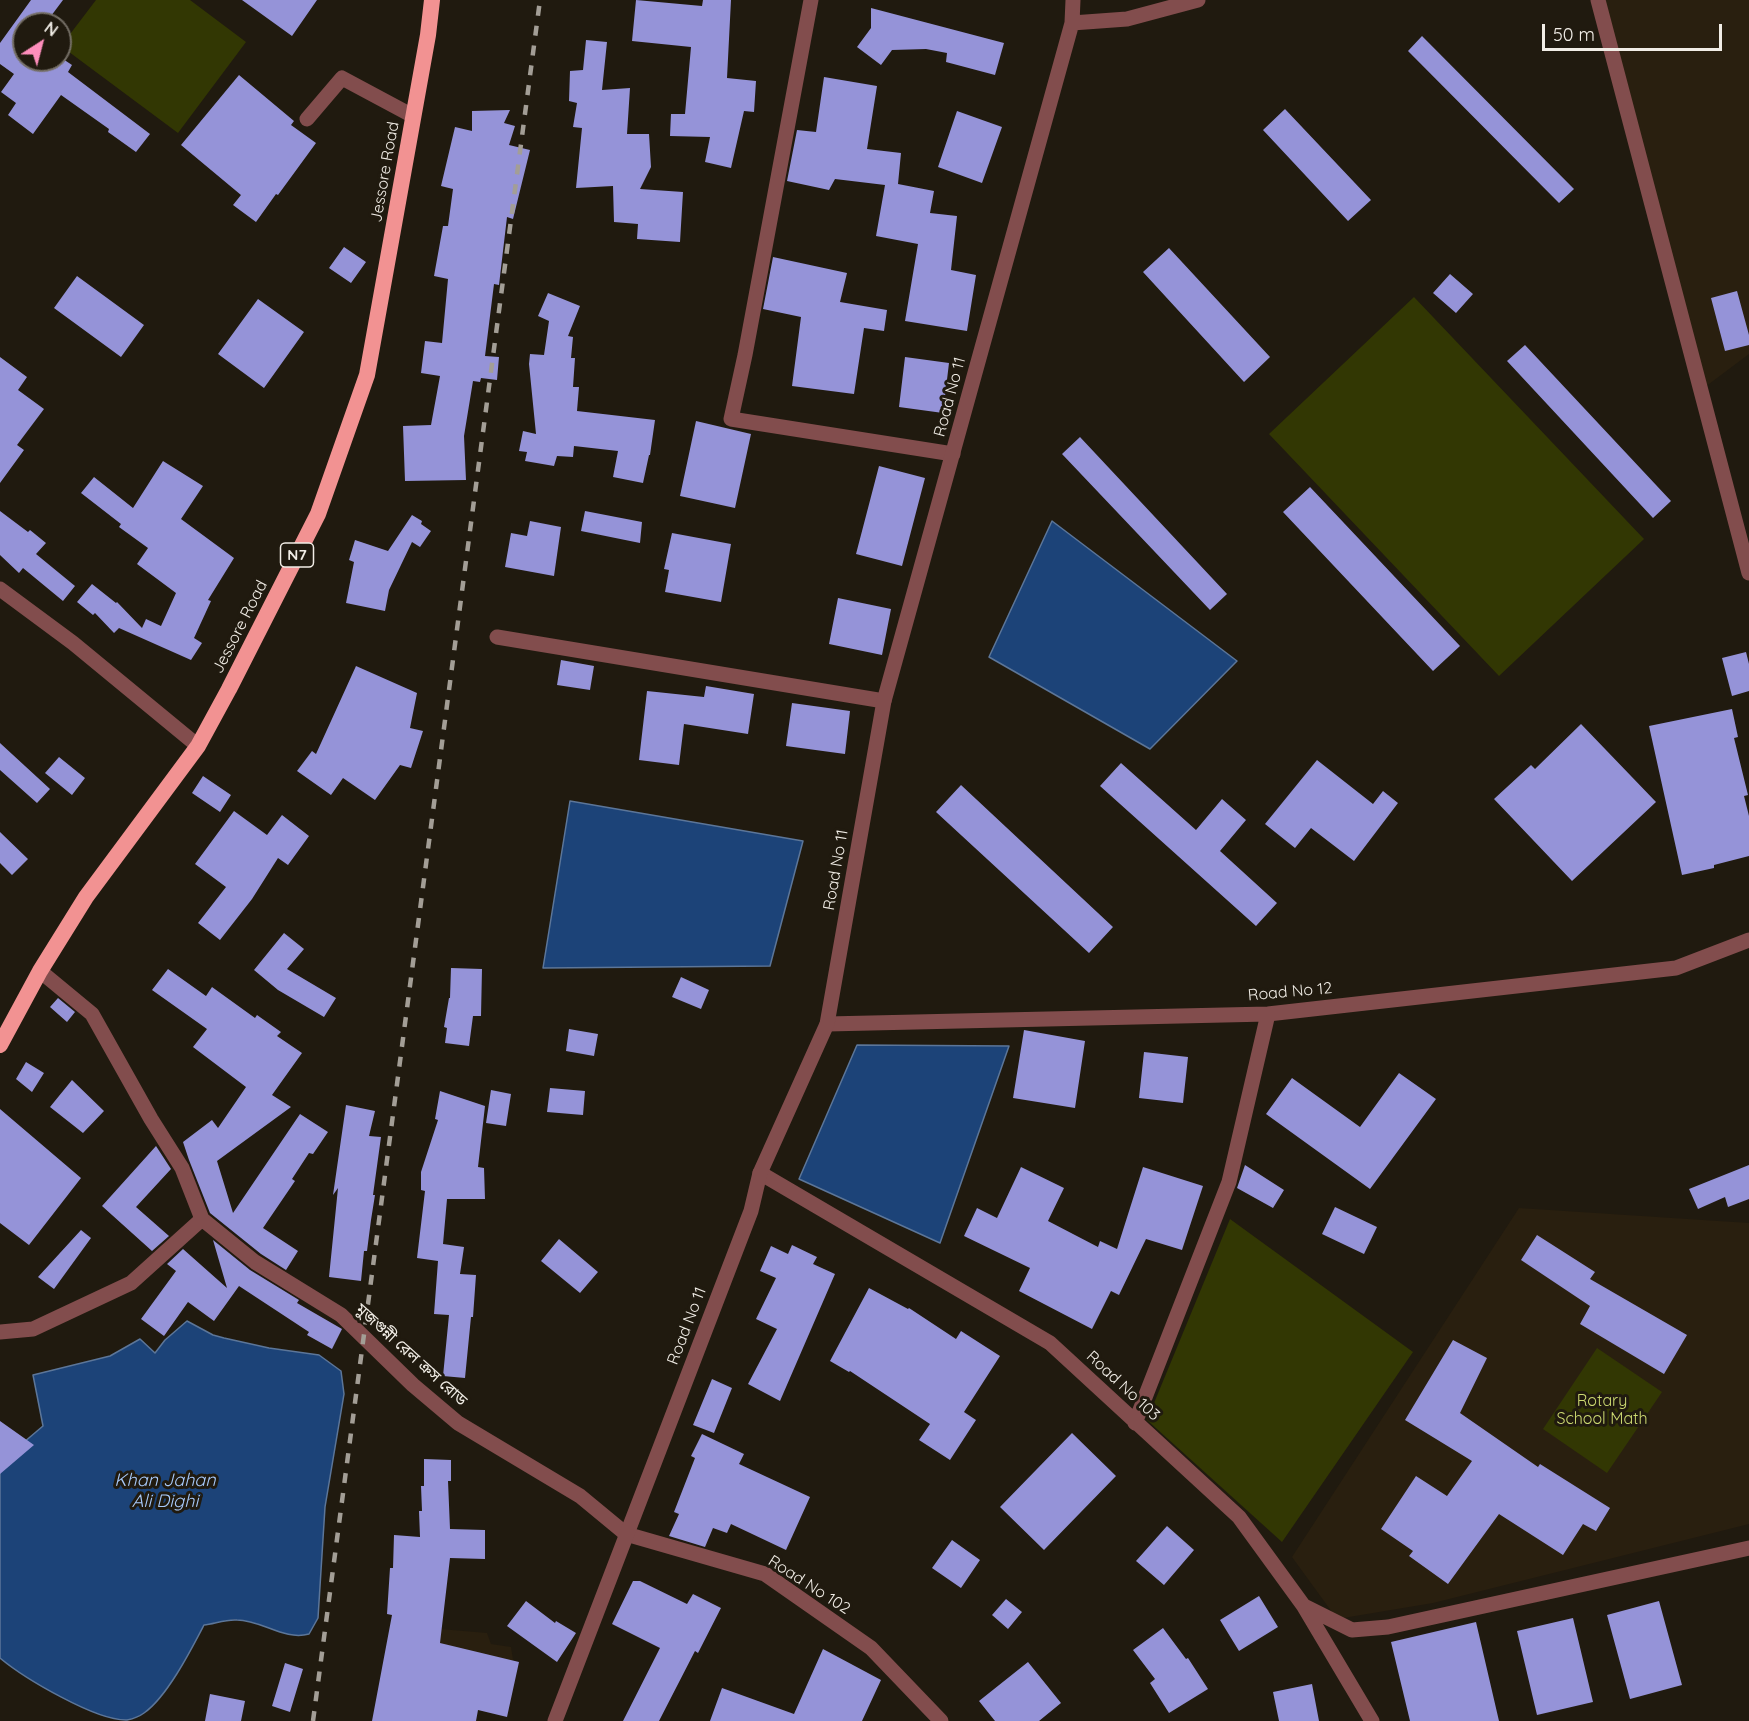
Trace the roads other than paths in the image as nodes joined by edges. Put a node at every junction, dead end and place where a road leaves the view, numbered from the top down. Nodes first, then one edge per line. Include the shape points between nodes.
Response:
1 (432, 0) edge
2 (811, 0) edge
3 (1073, 0) edge
4 (1198, 0) edge
5 (1598, 0) edge
6 (1072, 23) junction
7 (413, 116) junction
8 (307, 119) dead end
9 (953, 454) junction
10 (1749, 573) edge
11 (0, 589) edge
12 (497, 636) dead end
13 (884, 701) junction
14 (198, 746) junction
15 (1749, 940) edge
16 (40, 971) junction
17 (1268, 1014) junction
18 (827, 1024) junction
19 (0, 1044) edge
20 (760, 1173) junction
21 (202, 1219) junction
22 (0, 1332) edge
23 (1136, 1422) junction
24 (627, 1534) junction
25 (1749, 1548) edge
26 (1303, 1605) junction
27 (555, 1721) edge
28 (941, 1721) edge
29 (1372, 1721) edge

1 - 7 highway, Jessore Road / N7
2 - 9 street via 731,419
3 - 6 street, Road No 11
4 - 6 street via 1127,19
5 - 10 street
6 - 9 street, Road No 11
7 - 8 street via 342,78
7 - 14 highway, Jessore Road / N7 via 367,375 318,514
9 - 13 street, Road No 11
11 - 14 street via 73,643
12 - 13 street
13 - 18 street, Road No 11
14 - 16 highway, Jessore Road / N7 via 86,897
15 - 17 street, Road No 12 via 1676,968
16 - 19 highway, Jessore Road / N7
16 - 21 street, মুজগুন্নী রেল ক্রস রোড via 92,1014 182,1168
17 - 18 street, Road No 12
17 - 23 street via 1229,1182
18 - 20 street, Road No 11
20 - 23 street, Road No 103 via 1050,1343
20 - 24 street, Road No 11 via 751,1211
21 - 22 street via 131,1283 33,1329
21 - 24 street, মুজগুন্নী রেল ক্রস রোড via 255,1262 341,1315 458,1423 579,1496
23 - 26 street, Road No 103 via 1239,1517
24 - 27 street, Road No 11
24 - 28 street, Road No 102 via 765,1574 871,1648
25 - 26 street via 1388,1627 1352,1630
26 - 29 street, Road No 103

